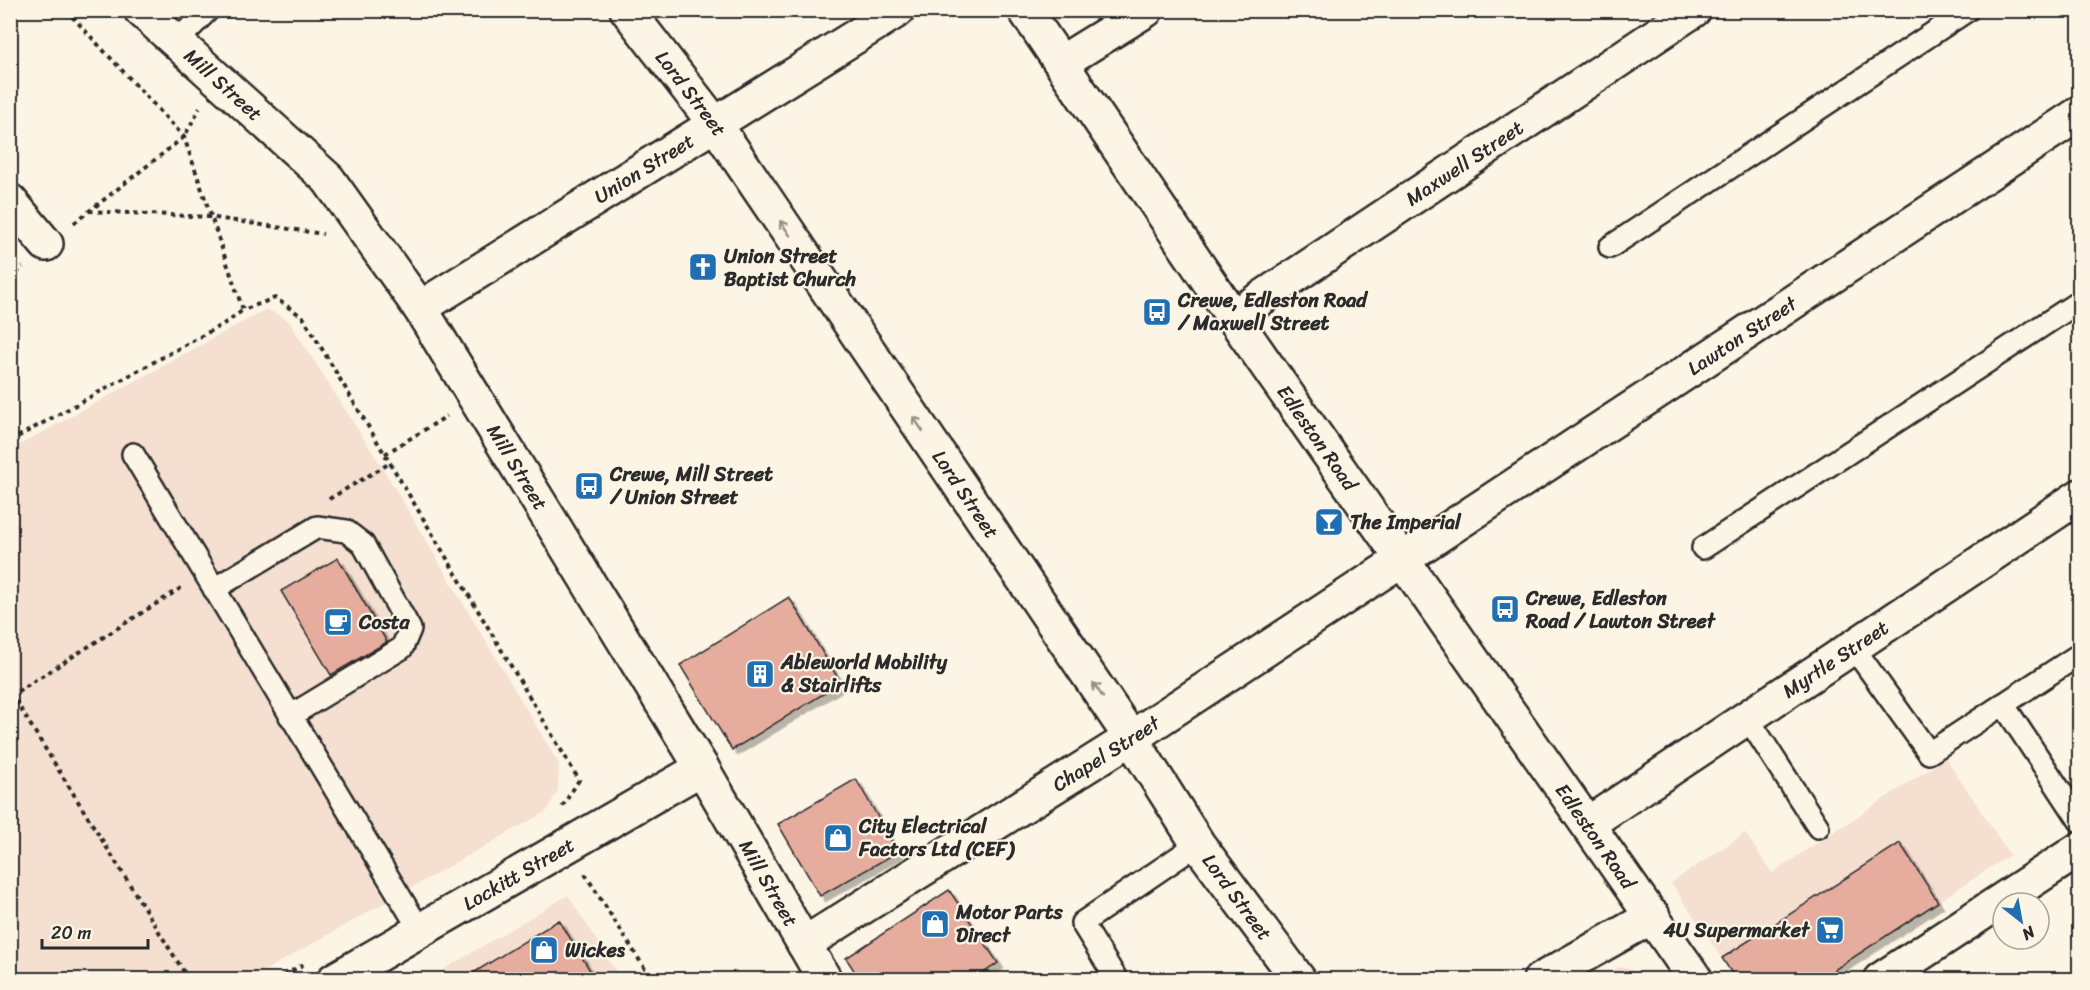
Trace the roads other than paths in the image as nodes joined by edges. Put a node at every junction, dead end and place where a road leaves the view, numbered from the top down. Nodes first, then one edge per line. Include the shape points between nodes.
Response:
1 (141, 10) edge
2 (208, 10) edge
3 (627, 10) edge
4 (898, 10) edge
5 (1025, 10) edge
6 (1146, 10) edge
7 (1694, 10) edge
8 (1968, 10) edge
9 (176, 42) junction
10 (1062, 62) junction
11 (2079, 113) edge
12 (715, 124) junction
13 (10, 201) edge
14 (46, 244) dead end
15 (1610, 247) dead end
16 (2079, 301) edge
17 (420, 308) junction
18 (1233, 317) junction
19 (133, 454) dead end
20 (2079, 496) edge
21 (1703, 548) dead end
22 (1403, 557) junction
23 (209, 581) junction
24 (1853, 646) junction
25 (2079, 654) edge
26 (2003, 704) junction
27 (291, 716) junction
28 (1747, 717) junction
29 (1131, 738) junction
30 (702, 768) junction
31 (2079, 821) edge
32 (1589, 823) junction
33 (1818, 827) dead end
34 (1198, 844) junction
35 (2079, 849) edge
36 (1653, 915) junction
37 (420, 930) junction
38 (804, 944) junction
39 (334, 980) edge
40 (825, 980) edge
41 (1117, 980) edge
42 (1299, 980) edge
43 (1540, 980) edge
44 (1696, 980) edge
45 (1880, 980) edge

1 - 9 street, Mill Street
2 - 9 lane
3 - 12 street, Lord Street
4 - 12 street, Union Street
5 - 10 street, Edleston Road
6 - 10 street
7 - 18 street, Maxwell Street
8 - 15 lane
9 - 17 street, Mill Street via 328,179
10 - 18 street, Edleston Road
11 - 22 street, Lawton Street
12 - 17 street, Union Street
29 -> 12 street, Lord Street
13 - 14 street
16 - 21 lane
17 - 30 street, Mill Street
18 - 22 street, Edleston Road
19 - 23 lane
20 - 24 street, Myrtle Street
22 - 29 street, Chapel Street
22 - 32 street, Edleston Road
23 - 27 lane
23 - 27 lane via 317,527 346,531 363,544 410,629 402,648
24 - 26 lane via 1929,753
24 - 28 street, Myrtle Street
25 - 26 lane
26 - 31 lane
27 - 37 lane
28 - 32 street, Myrtle Street
28 - 33 lane
29 - 34 street, Lord Street
29 - 38 street, Chapel Street
30 - 37 street, Lockitt Street
30 - 38 street, Mill Street
32 - 36 street, Edleston Road
34 - 41 lane via 1082,923
34 - 42 street, Lord Street
35 - 45 street
36 - 43 street
36 - 44 street, Edleston Road
37 - 39 street, Lockitt Street
38 - 40 street, Mill Street

